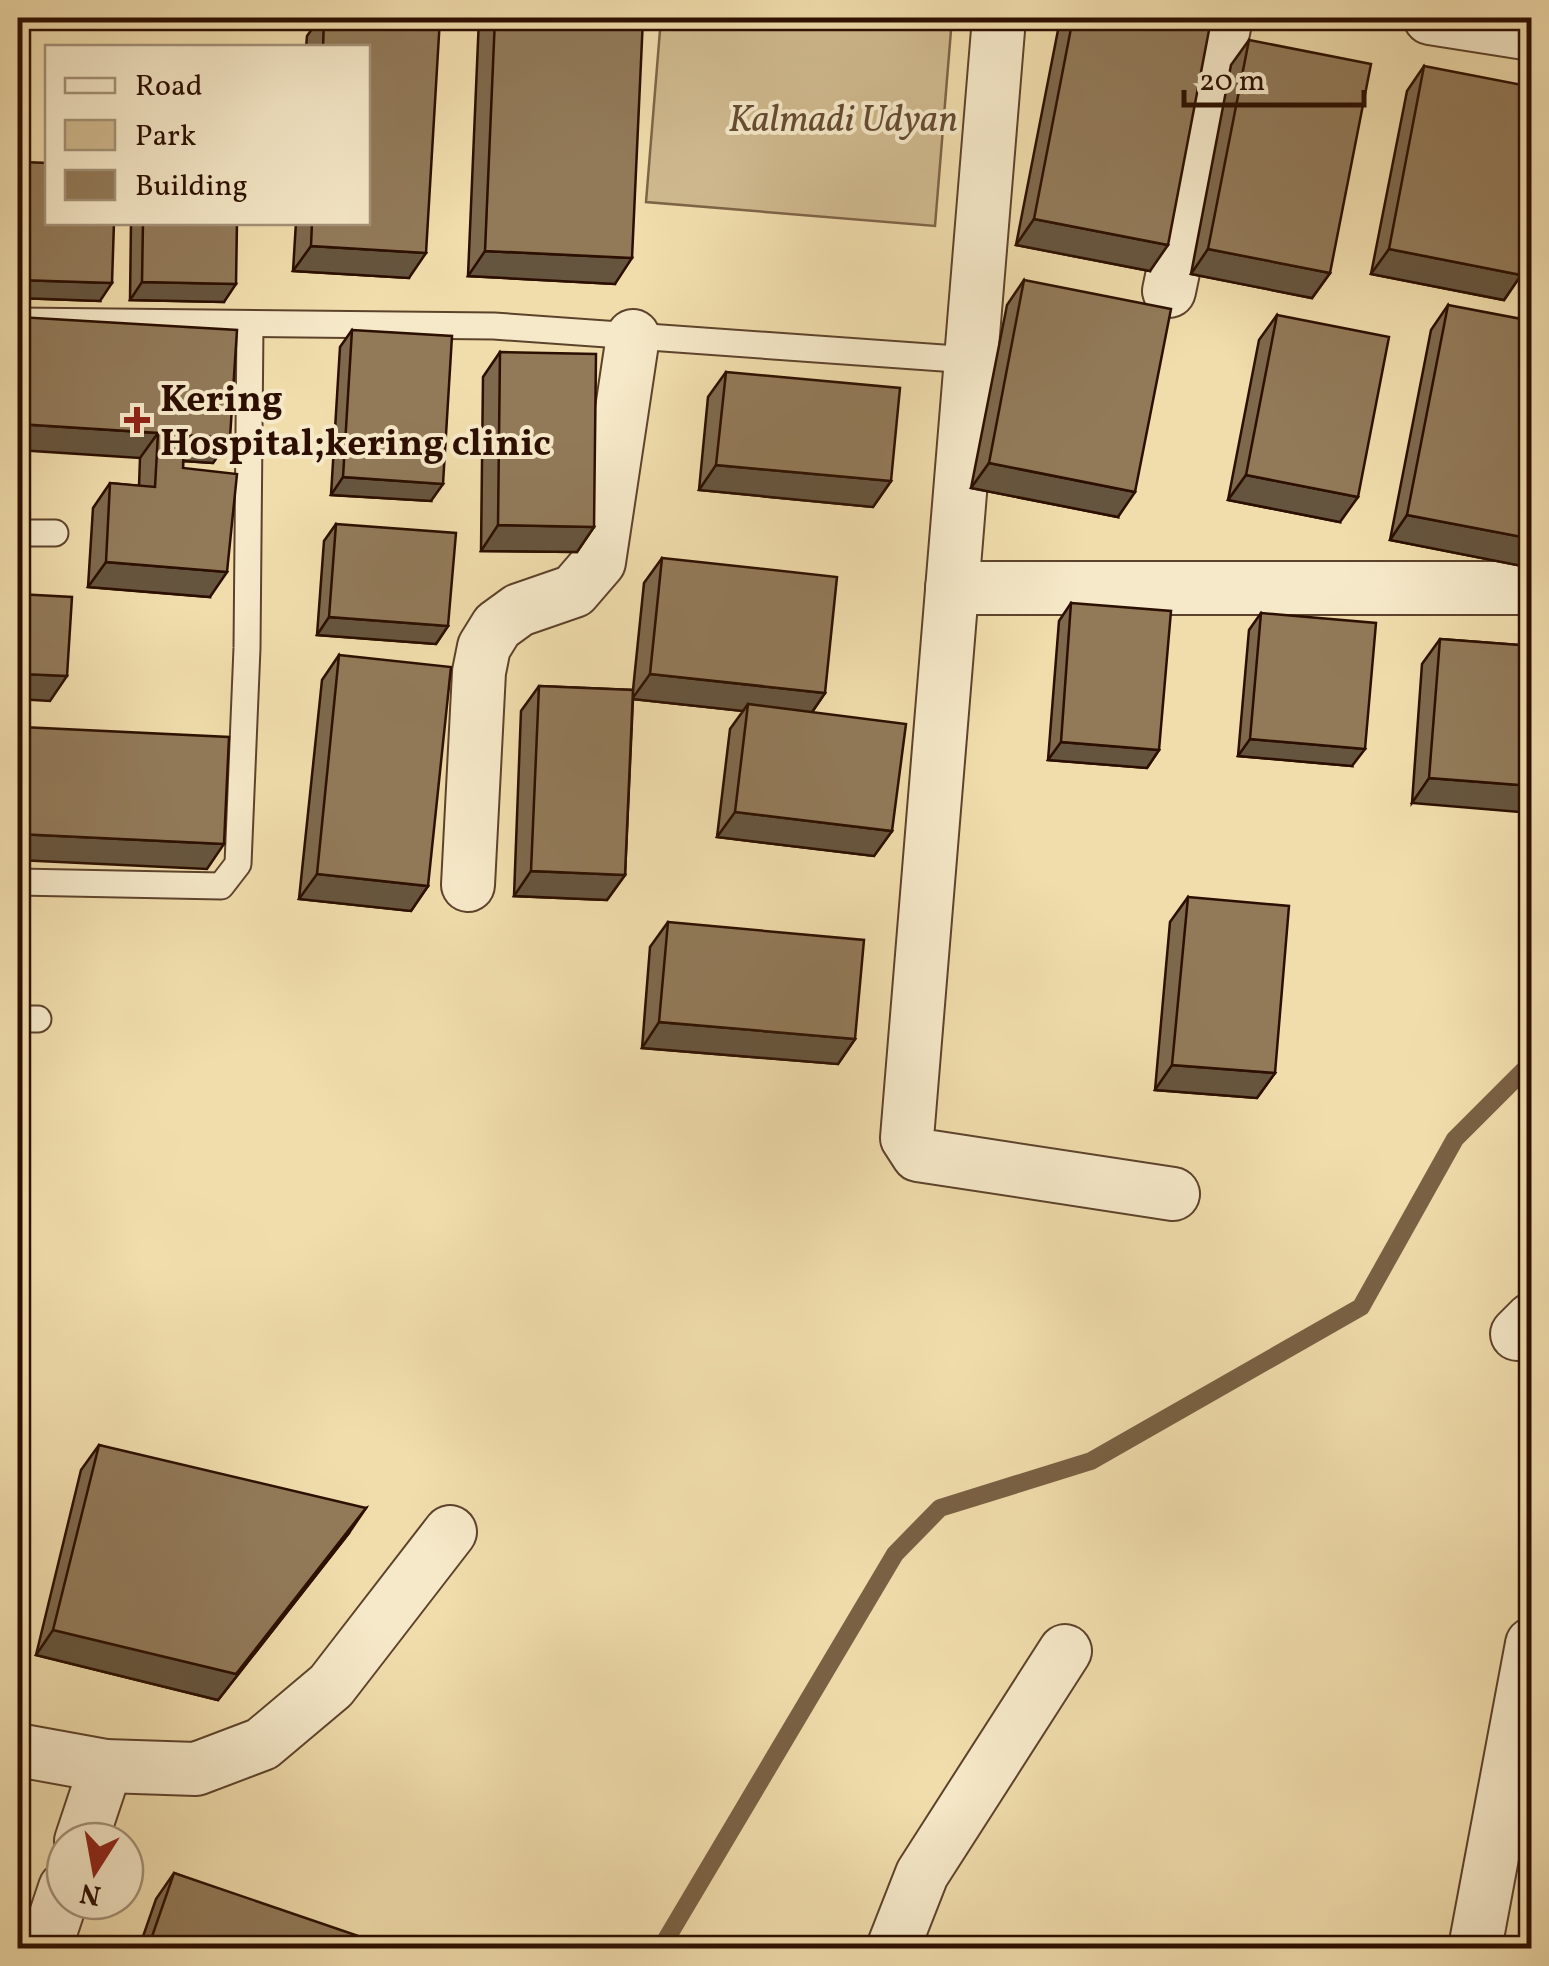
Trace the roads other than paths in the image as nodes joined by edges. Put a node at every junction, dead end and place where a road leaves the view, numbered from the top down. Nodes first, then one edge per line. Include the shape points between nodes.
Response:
1 (999, 18) edge
2 (1226, 18) edge
3 (1430, 18) edge
4 (1532, 34) edge
5 (1169, 292) dead end
6 (18, 321) edge
7 (250, 324) junction
8 (634, 336) junction
9 (971, 360) junction
10 (56, 532) dead end
11 (18, 533) edge
12 (952, 588) junction
13 (1532, 588) edge
14 (18, 882) edge
15 (468, 886) dead end
16 (1173, 1194) dead end
17 (450, 1532) dead end
18 (1532, 1644) edge
19 (1065, 1651) dead end
20 (18, 1750) edge
21 (106, 1766) junction
22 (88, 1821) edge
23 (54, 1921) edge
24 (45, 1948) edge
25 (894, 1948) edge
26 (1474, 1948) edge

1 - 9 street
2 - 5 street
3 - 4 street
6 - 7 lane
7 - 8 lane via 494,326
7 - 14 lane via 238,864 221,886
8 - 9 lane
8 - 15 street via 599,562 574,591 520,610 497,626 484,647
9 - 12 street
10 - 11 lane
12 - 13 street
12 - 16 street via 907,1138 918,1155
17 - 21 street via 332,1686 262,1744 196,1769
18 - 26 street
19 - 25 street via 922,1874
20 - 21 street
21 - 22 street
23 - 24 street

